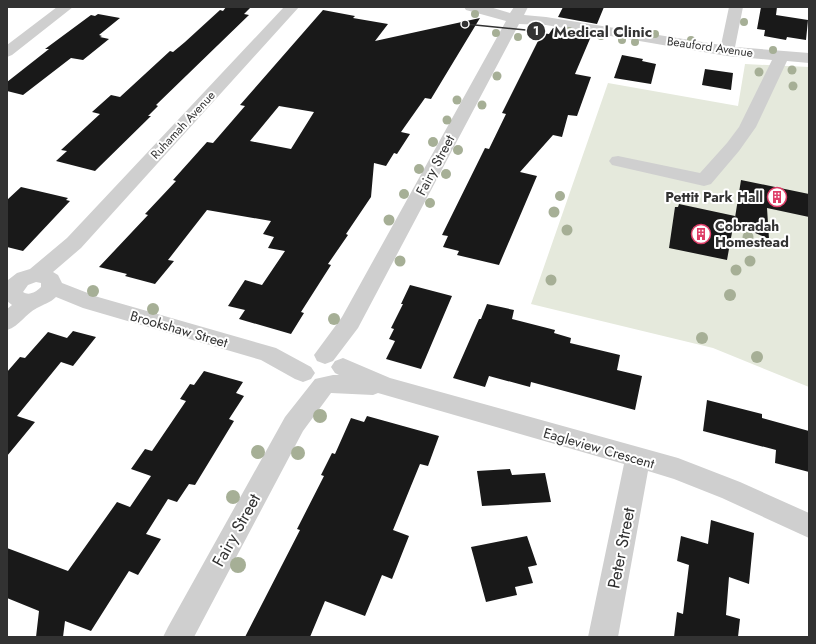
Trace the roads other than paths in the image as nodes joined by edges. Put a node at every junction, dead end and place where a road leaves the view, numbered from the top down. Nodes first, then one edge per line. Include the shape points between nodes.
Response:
1 (66, 7) edge
2 (292, 7) edge
3 (471, 7) edge
4 (736, 7) edge
5 (518, 13) edge
6 (727, 51) junction
7 (7, 52) edge
8 (782, 56) junction
9 (809, 58) edge
10 (618, 161) dead end
11 (26, 288) edge
12 (7, 322) edge
13 (324, 371) junction
14 (638, 459) junction
15 (809, 526) edge
16 (178, 637) edge
17 (603, 637) edge

1 - 7 street
2 - 11 street, Ruhamah Avenue via 74,244
3 - 5 street, Beauford Avenue
4 - 6 street
5 - 6 street, Beauford Avenue via 546,21
5 - 13 street, Fairy Street
6 - 8 street, Beauford Avenue
8 - 9 street, Beauford Avenue
8 - 10 street via 747,127 704,180
11 - 12 street, Ruhamah Avenue
11 - 13 street, Brookshaw Street via 91,304
13 - 14 street, Eagleview Crescent
13 - 16 street, Fairy Street
14 - 15 street, Eagleview Crescent via 678,469 732,490
14 - 17 street, Peter Street

